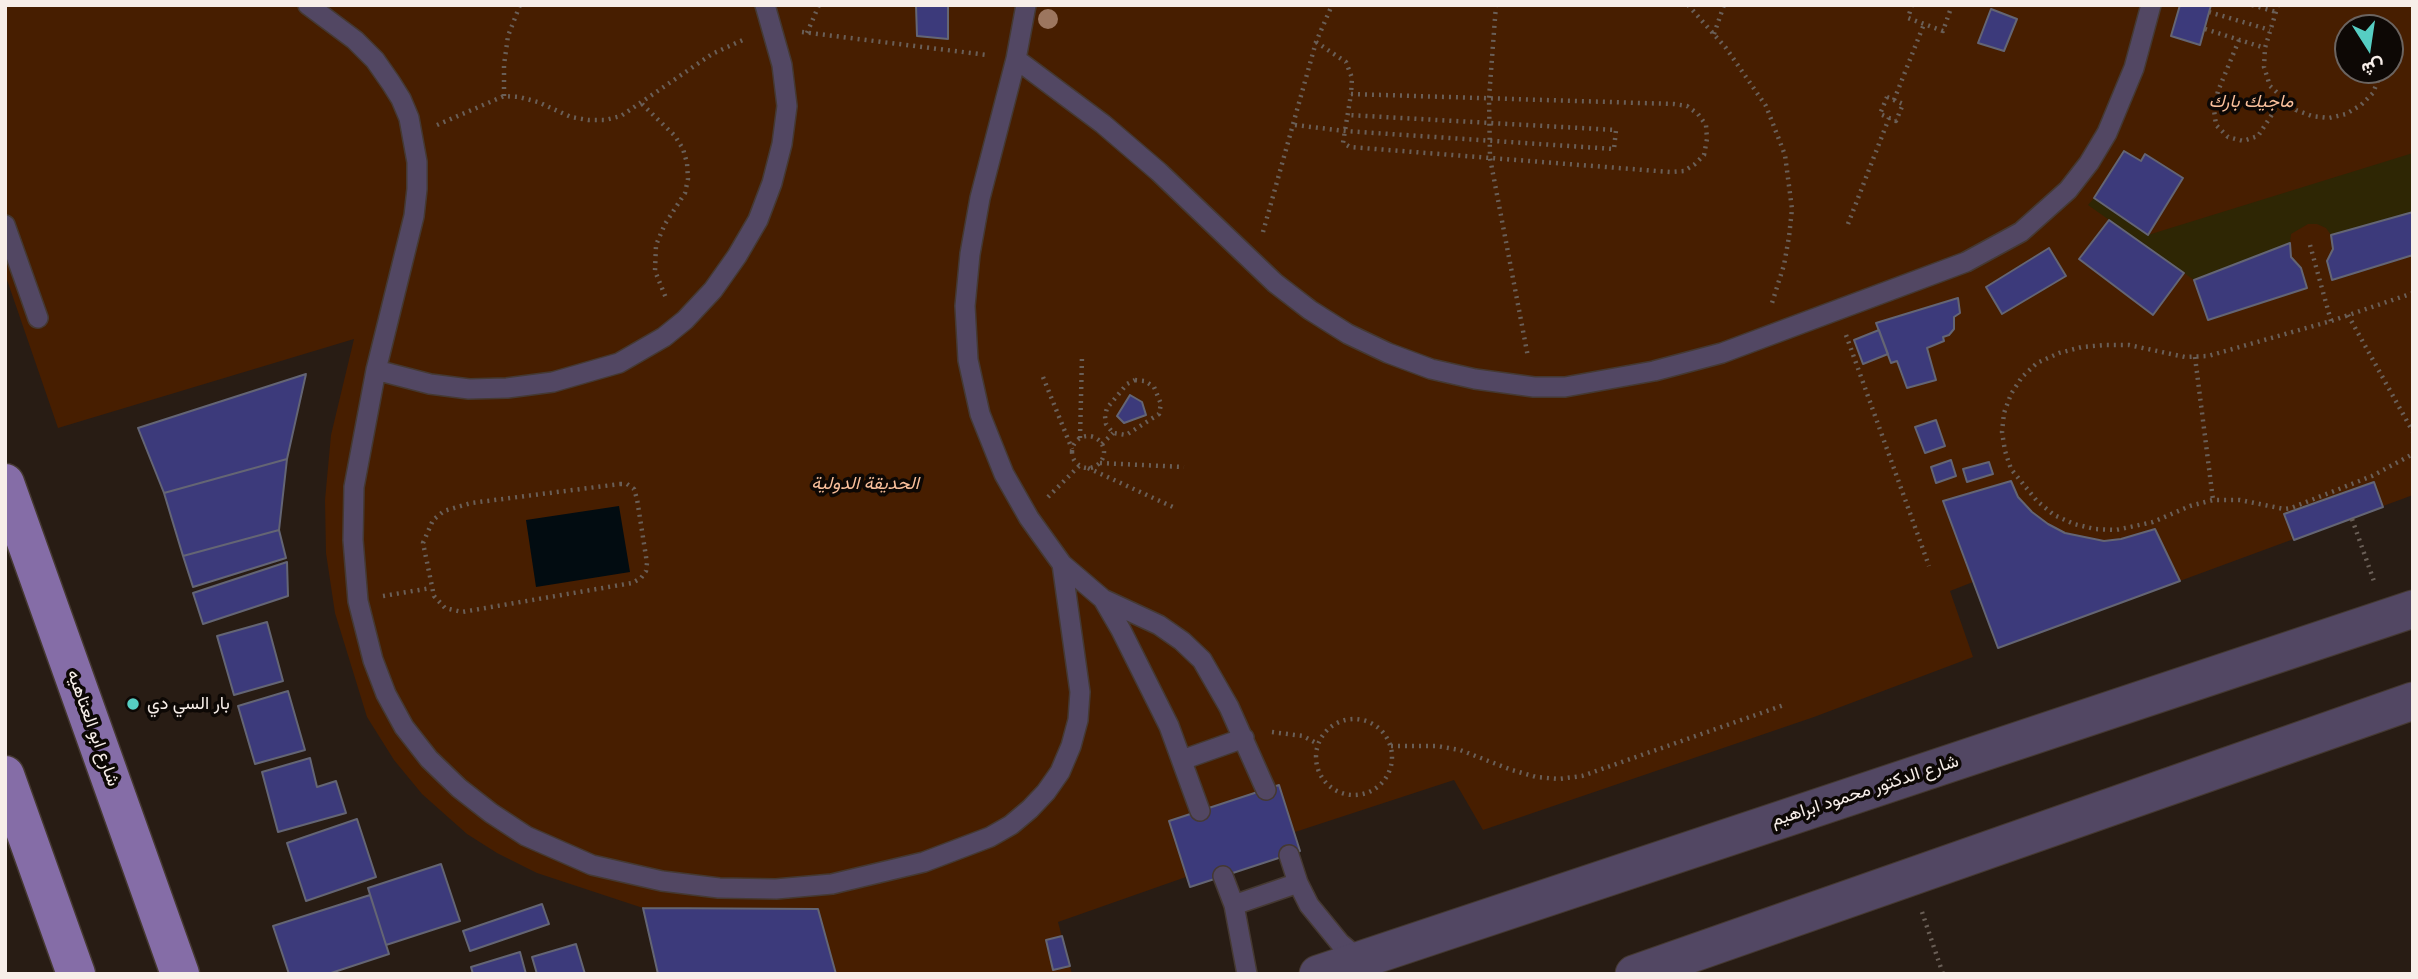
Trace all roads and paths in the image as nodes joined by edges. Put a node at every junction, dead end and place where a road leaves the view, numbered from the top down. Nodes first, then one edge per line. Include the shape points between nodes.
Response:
1 (308, 5) edge
2 (520, 5) edge
3 (765, 5) edge
4 (818, 5) edge
5 (1026, 5) edge
6 (1332, 5) edge
7 (1496, 5) edge
8 (1688, 5) edge
9 (1724, 5) edge
10 (1912, 5) edge
11 (1952, 5) edge
12 (2151, 5) edge
13 (2252, 5) edge
14 (2278, 5) edge
15 (2209, 12) dead end
16 (2276, 12) junction
17 (1924, 24) junction
18 (2205, 29) dead end
19 (774, 30) junction
20 (2270, 30) junction
21 (807, 33) junction
22 (1714, 34) junction
23 (2239, 40) junction
24 (1316, 42) junction
25 (2265, 48) junction
26 (1016, 59) junction
27 (2377, 84) edge
28 (1351, 94) junction
29 (504, 96) junction
30 (1489, 98) junction
31 (2282, 99) junction
32 (1894, 100) junction
33 (642, 104) junction
34 (1348, 115) junction
35 (1889, 118) junction
36 (1489, 123) junction
37 (1294, 125) junction
38 (1345, 131) junction
39 (412, 136) junction
40 (1489, 142) junction
41 (1490, 158) junction
42 (1848, 224) dead end
43 (5, 225) edge
44 (2310, 245) dead end
45 (1254, 262) junction
46 (2413, 293) edge
47 (1838, 311) junction
48 (2348, 314) junction
49 (38, 318) dead end
50 (685, 320) junction
51 (2331, 321) junction
52 (1759, 341) junction
53 (1083, 356) dead end
54 (2195, 357) junction
55 (376, 370) junction
56 (1043, 377) dead end
57 (1534, 387) junction
58 (2413, 432) edge
59 (1113, 433) junction
60 (1080, 438) junction
61 (1102, 444) junction
62 (1072, 449) junction
63 (2413, 453) edge
64 (1099, 463) junction
65 (1079, 466) junction
66 (1184, 467) dead end
67 (1087, 468) junction
68 (5, 483) edge
69 (1046, 500) dead end
70 (2213, 500) junction
71 (1173, 507) dead end
72 (2352, 519) dead end
73 (1062, 564) junction
74 (1929, 566) dead end
75 (431, 588) junction
76 (1103, 599) junction
77 (358, 601) junction
78 (2400, 613) edge
79 (2413, 701) edge
80 (1784, 705) dead end
81 (1244, 738) junction
82 (1318, 744) junction
83 (1391, 746) junction
84 (1182, 760) junction
85 (5, 775) edge
86 (1266, 790) dead end
87 (1200, 811) dead end
88 (1289, 855) dead end
89 (1223, 876) dead end
90 (1910, 878) junction
91 (1298, 883) junction
92 (1234, 905) junction
93 (1359, 959) junction
94 (76, 974) edge
95 (180, 974) edge
96 (1247, 974) edge
97 (1318, 974) edge
98 (1634, 974) edge
99 (1942, 974) edge

1 - 39 lane via 375,60 401,99
2 - 29 path via 508,36
3 - 19 lane
4 - 21 path
5 - 26 lane
6 - 24 path
7 - 30 path
8 - 22 path
9 - 22 path
10 - 17 path via 1908,18
11 - 17 path via 1943,31
12 - 47 lane via 2134,68 2107,133 2068,190 2021,232 1966,262
13 - 16 path
14 - 16 path
15 - 20 path
16 - 20 path
17 - 32 path
18 - 23 path
19 - 21 path
19 - 33 path via 712,54
19 - 50 lane via 787,106 772,183 737,256
20 - 25 path
21 - 26 path
22 - 52 path via 1766,106 1790,181 1787,251
23 - 25 path
23 - 31 path via 2218,91 2216,125 2228,137 2243,141 2258,136
24 - 28 path via 1346,62
24 - 37 path
25 - 31 path via 2264,68 2270,86
26 - 45 lane via 1103,124
26 - 73 lane via 970,254 965,306 968,360 980,414 1004,474 1028,518
27 - 31 path via 2361,105 2329,118 2296,110
28 - 30 path
28 - 34 path
29 - 33 path via 538,102 588,120 621,116
29 - 39 path
30 - 36 path
30 - 41 path via 1687,106 1706,125 1707,139 1704,155 1684,171
32 - 35 path via 1888,97 1880,114
32 - 35 path via 1903,104 1896,121
33 - 50 path via 675,136 687,163 685,193 660,234 655,256 660,286
34 - 36 path
34 - 38 path
35 - 42 path
36 - 40 path
36 - 40 path via 1616,130 1614,149
37 - 38 path
37 - 45 path
38 - 40 path
38 - 41 path via 1343,143 1350,148
39 - 55 lane via 417,162 414,216
40 - 41 path
41 - 57 path
43 - 49 lane
44 - 51 path
45 - 57 lane via 1310,310 1388,353 1431,369
46 - 48 path
47 - 52 lane
47 - 74 path
48 - 51 path
48 - 58 path
50 - 55 lane via 619,363 552,382 469,389
51 - 54 path
52 - 57 lane via 1654,371 1566,387
53 - 60 path
54 - 70 path
54 - 70 path via 2117,345 2059,354 2037,363 2022,377 2008,404 2002,432 2011,469 2022,484 2046,508 2074,524 2095,529 2134,528
55 - 77 lane via 354,487
56 - 62 path
59 - 59 path via 1126,436 1159,414 1161,404 1154,387 1145,381 1127,384 1104,416
59 - 61 path
60 - 61 path via 1096,438
60 - 62 path
61 - 64 path
62 - 65 path
63 - 70 path via 2342,490 2291,508
64 - 66 path
64 - 67 path
65 - 67 path
65 - 69 path
67 - 71 path
68 - 95 main road, شارع ابو العتاهيه
72 - 78 path
73 - 76 lane
73 - 77 lane via 1079,706 1071,746 1046,792 1001,831 924,862 832,884 776,889 719,888 626,875 558,851 491,813 429,759 404,727 373,660
75 - 75 path via 423,543 433,520 444,511 471,503 620,484 634,489 647,563 641,578 632,583 462,612 446,608
75 - 77 path
76 - 81 lane via 1159,625 1202,660
76 - 84 lane via 1154,693
78 - 93 street, شارع الدكتور محمود ابراهيم
79 - 90 street
80 - 83 path via 1581,776 1559,779 1512,771 1460,750
81 - 82 path via 1288,733
81 - 84 lane
81 - 86 lane
82 - 83 path via 1326,730 1355,718 1383,732
82 - 83 path via 1320,775 1331,787 1361,794 1376,788 1387,776
84 - 87 lane
85 - 94 main road
88 - 91 lane
89 - 92 lane
90 - 98 street
90 - 99 path
91 - 92 lane
91 - 93 lane via 1323,925
92 - 96 lane
93 - 97 street, شارع الدكتور محمود ابراهيم

